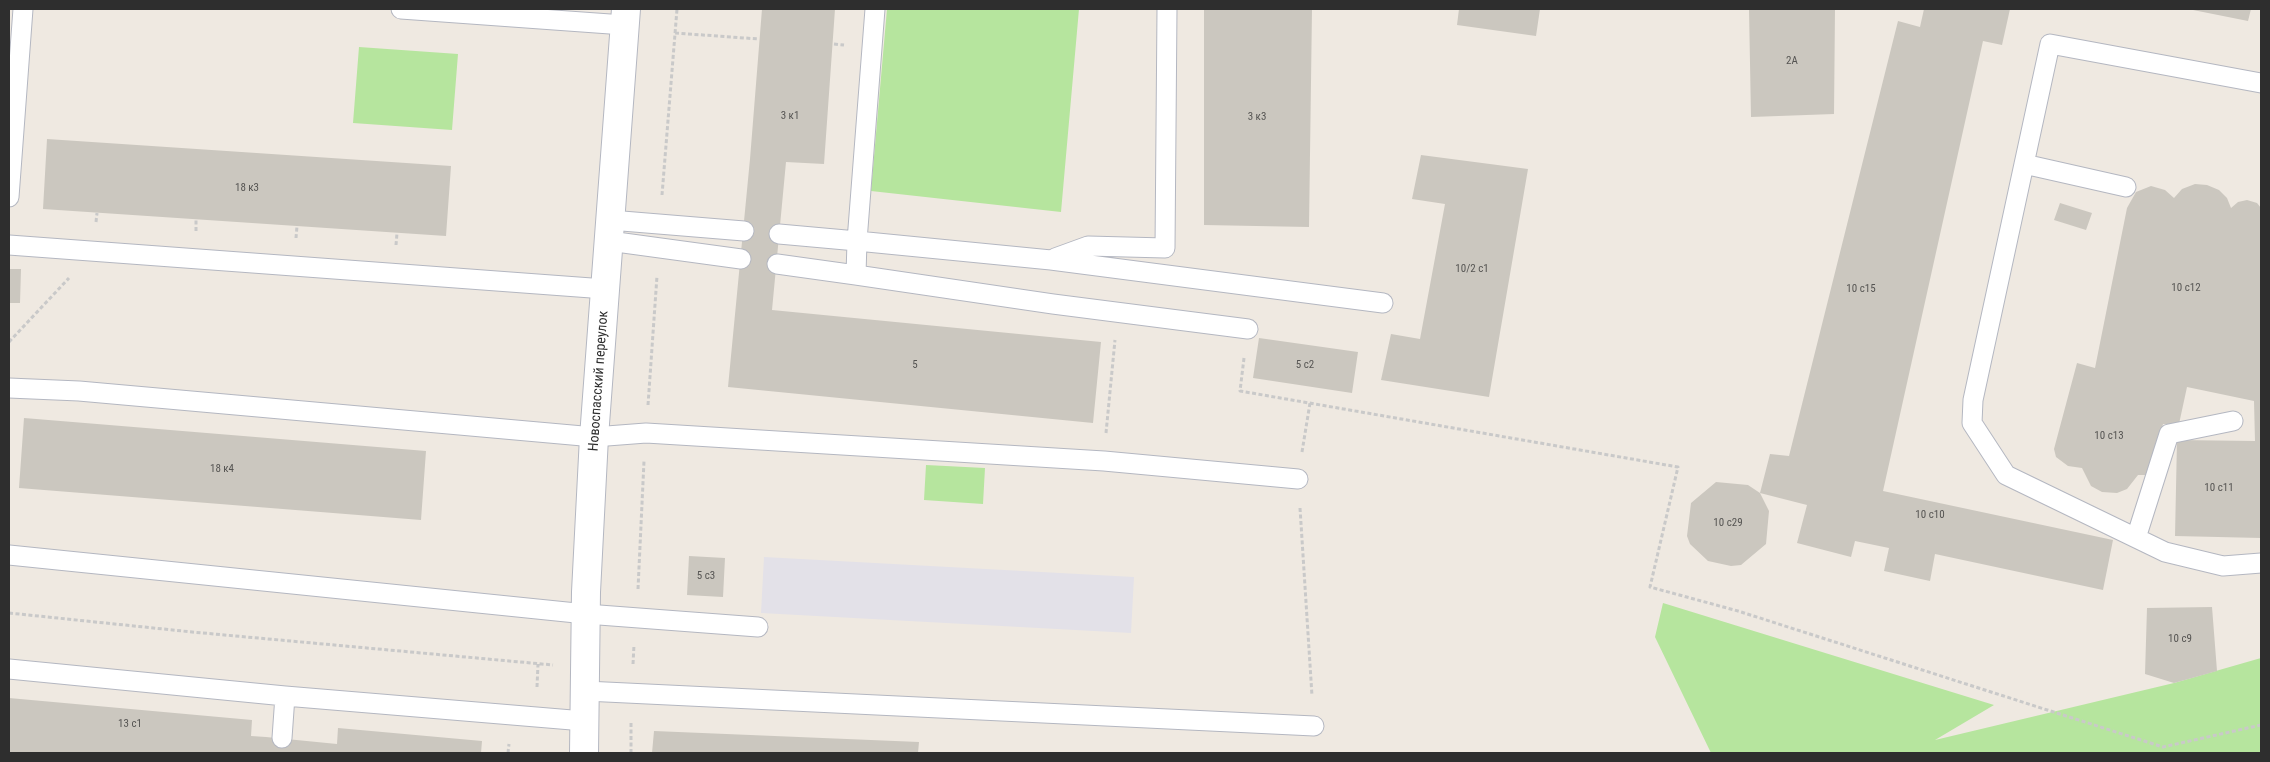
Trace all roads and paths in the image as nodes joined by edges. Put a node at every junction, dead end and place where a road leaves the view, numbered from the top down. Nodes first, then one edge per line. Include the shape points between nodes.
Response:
1 (23, 9) edge
2 (401, 9) edge
3 (677, 9) edge
4 (875, 9) edge
5 (1167, 9) edge
6 (625, 17) edge
7 (675, 33) junction
8 (759, 39) dead end
9 (2261, 83) edge
10 (2024, 164) junction
11 (2126, 187) dead end
12 (9, 197) edge
13 (660, 224) junction
14 (609, 230) junction
15 (744, 231) dead end
16 (779, 234) dead end
17 (857, 241) junction
18 (9, 245) edge
19 (659, 249) junction
20 (94, 251) junction
21 (741, 259) dead end
22 (1051, 260) junction
23 (777, 264) dead end
24 (856, 274) junction
25 (606, 289) junction
26 (1383, 303) dead end
27 (1118, 312) junction
28 (1248, 329) joint
29 (9, 342) edge
30 (9, 388) edge
31 (1310, 403) junction
32 (2233, 422) dead end
33 (646, 434) junction
34 (594, 437) junction
35 (1104, 461) junction
36 (1298, 479) junction
37 (2136, 538) junction
38 (9, 555) edge
39 (2261, 563) edge
40 (9, 613) edge
41 (586, 614) junction
42 (636, 618) junction
43 (758, 627) dead end
44 (538, 664) dead end
45 (9, 669) edge
46 (585, 691) junction
47 (631, 692) junction
48 (285, 696) junction
49 (584, 721) junction
50 (2261, 725) edge
51 (1314, 726) joint
52 (282, 738) dead end
53 (509, 740) dead end
54 (508, 753) edge
55 (584, 753) edge
56 (631, 753) edge

1 - 12 lane
2 - 6 lane
3 - 7 path
4 - 17 lane
5 - 22 lane via 1165,248 1088,246
6 - 14 street, Новоспасский переулок
7 - 8 path
7 - 13 path
9 - 10 lane via 2050,44
10 - 11 lane
10 - 37 lane via 1973,400 1972,422 2006,475
13 - 14 lane
13 - 15 lane
14 - 19 lane
14 - 25 street, Новоспасский переулок
16 - 17 lane
17 - 22 lane
17 - 24 lane
18 - 20 lane
19 - 21 lane
19 - 33 path
20 - 25 lane
20 - 29 path
22 - 26 lane
23 - 24 lane
24 - 27 lane
25 - 34 street, Новоспасский переулок
27 - 28 lane
27 - 35 path
28 - 31 path via 1240,391
30 - 34 lane
31 - 36 path
31 - 50 path via 1678,467 1650,587 1738,611 2163,747
32 - 37 lane via 2169,434
33 - 34 lane
33 - 35 lane
33 - 42 path
34 - 41 street, Новоспасский переулок
35 - 36 lane
36 - 51 path
37 - 39 lane via 2165,552 2223,566
38 - 41 lane
40 - 44 path
41 - 42 lane
41 - 46 street, Новоспасский переулок
42 - 43 lane
42 - 47 path
45 - 48 lane
46 - 47 lane
46 - 49 street, Новоспасский переулок
47 - 51 lane
47 - 56 path
48 - 49 lane
48 - 52 lane
49 - 55 street, Новоспасский переулок
53 - 54 path

